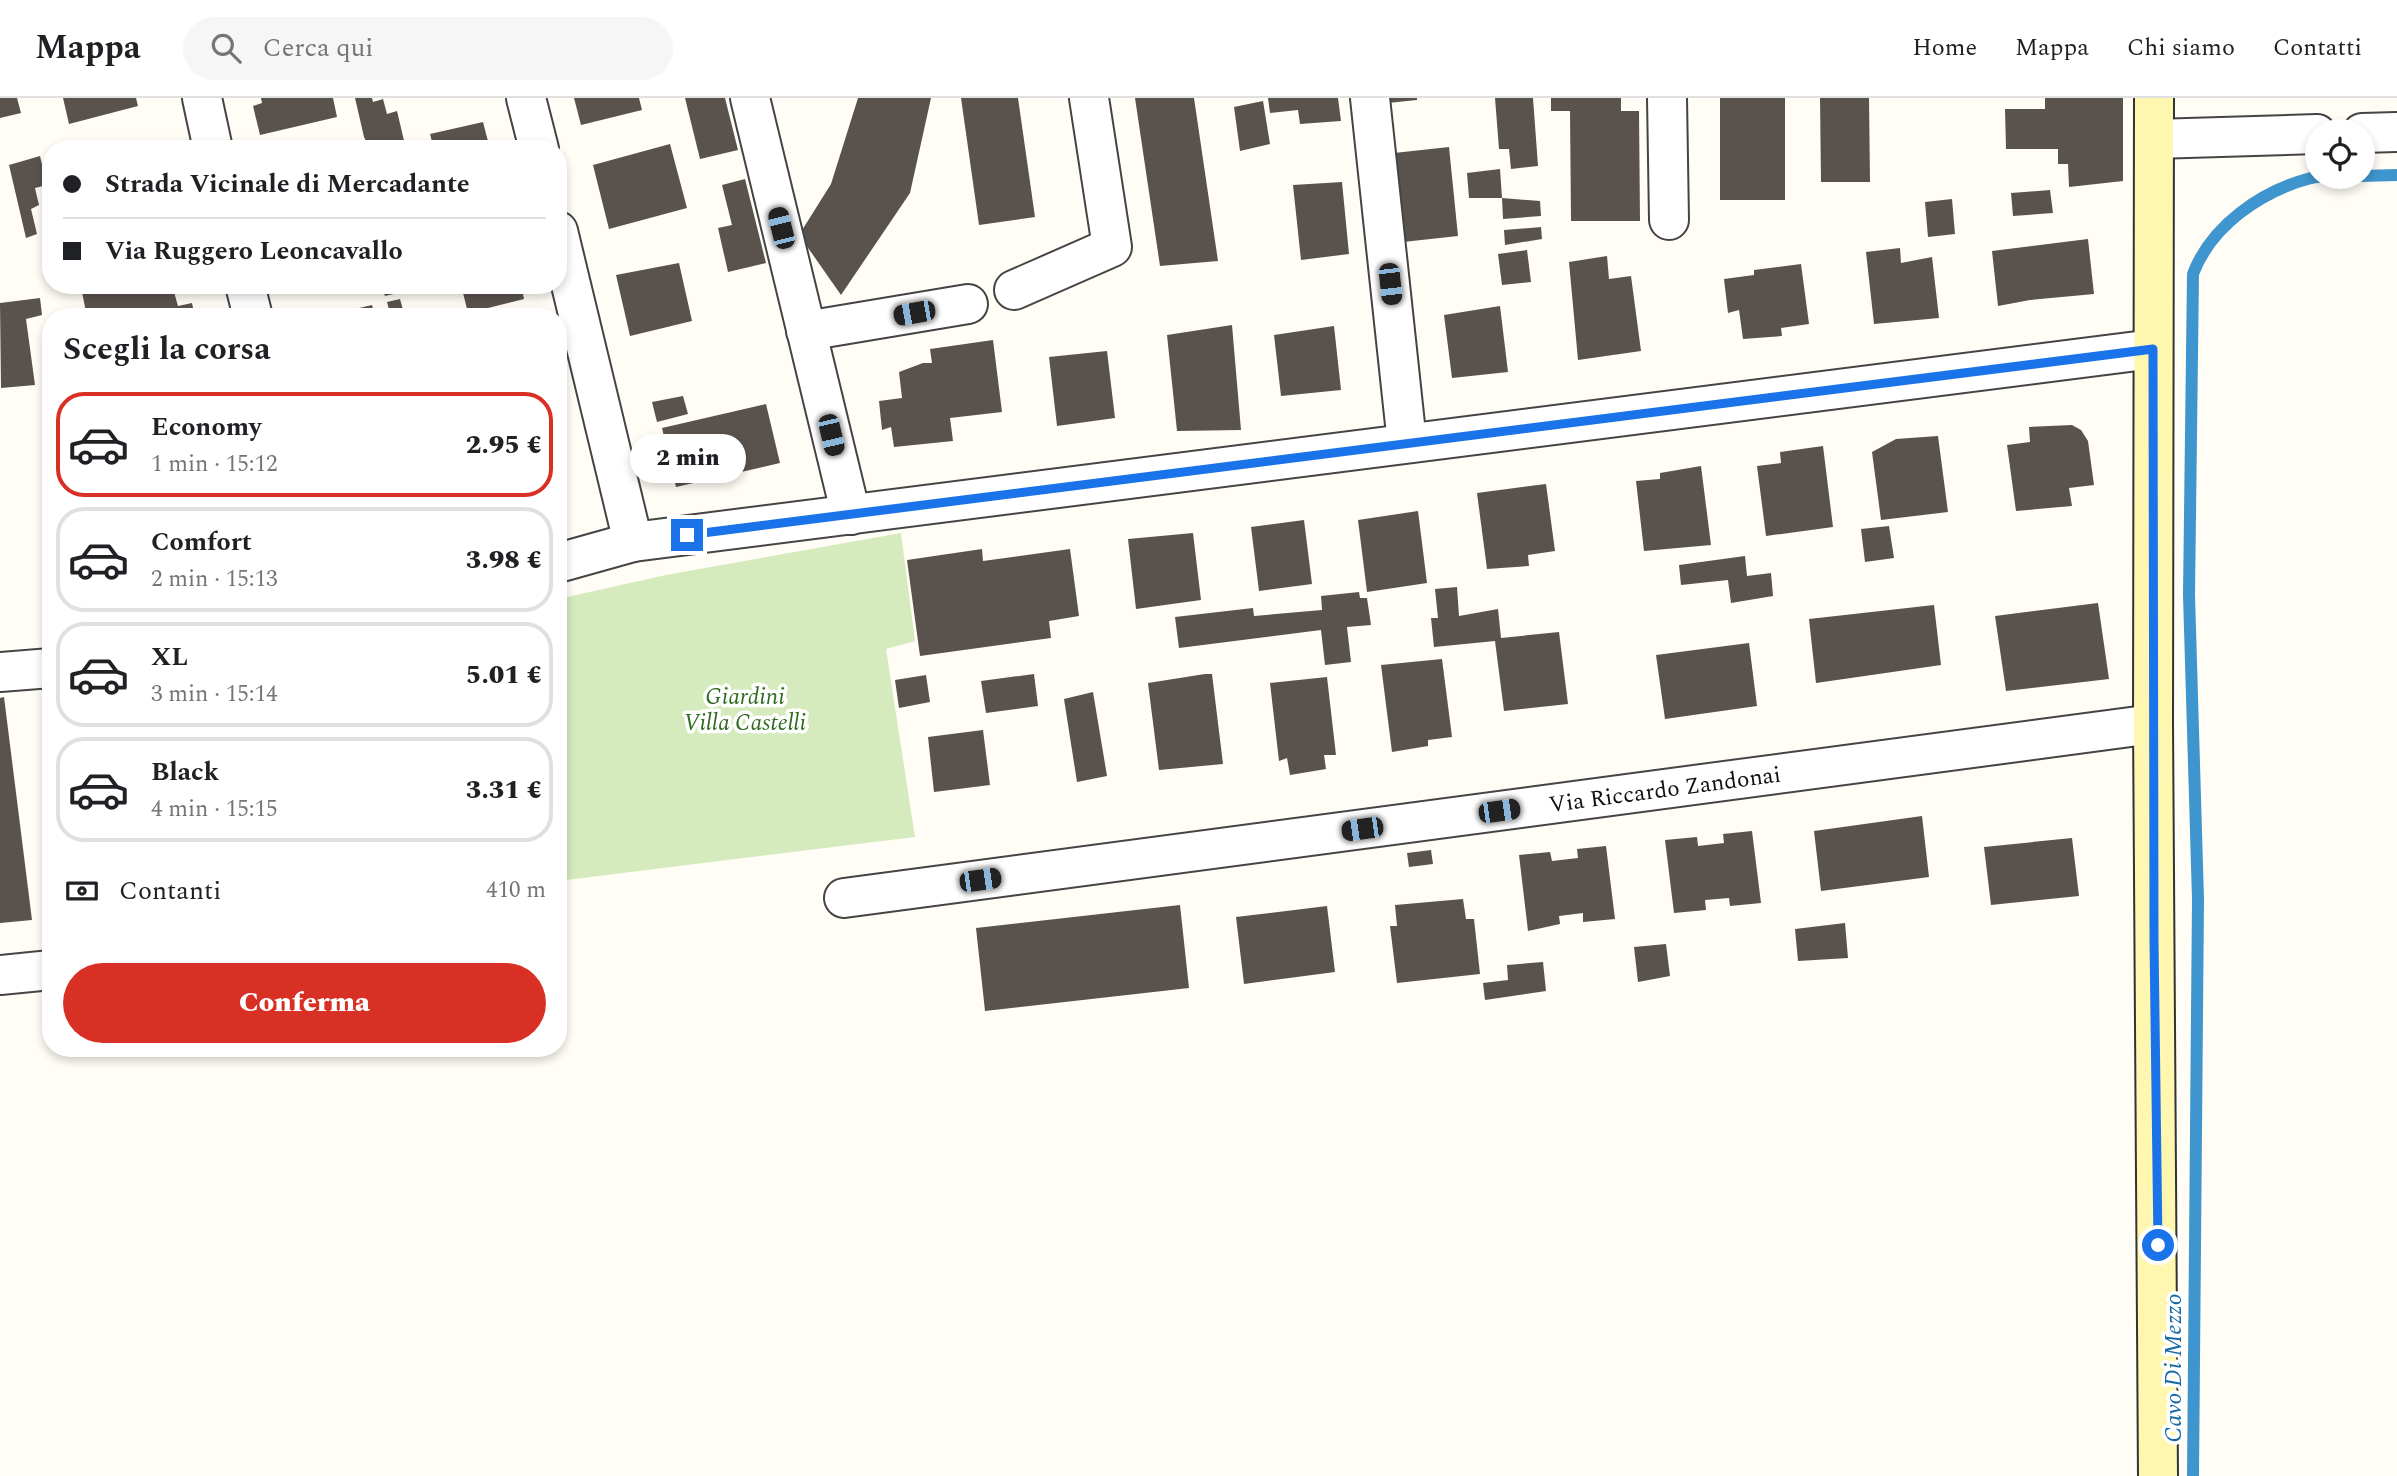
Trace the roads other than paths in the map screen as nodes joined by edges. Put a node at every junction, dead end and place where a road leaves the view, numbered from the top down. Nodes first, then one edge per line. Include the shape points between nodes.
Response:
1 (202, 98) edge
2 (526, 98) edge
3 (750, 98) edge
4 (1089, 98) edge
5 (1370, 98) edge
6 (1667, 98) edge
7 (2154, 98) edge
8 (2397, 132) edge
9 (2375, 133) edge
10 (2305, 134) edge
11 (2154, 139) junction
12 (212, 140) edge
13 (536, 140) edge
14 (1669, 219) dead end
15 (567, 268) edge
16 (1014, 290) dead end
17 (968, 304) dead end
18 (806, 331) junction
19 (2153, 349) junction
20 (1407, 443) junction
21 (851, 515) junction
22 (633, 542) junction
23 (567, 560) edge
24 (42, 668) edge
25 (0, 672) edge
26 (2153, 724) junction
27 (844, 898) dead end
28 (42, 971) edge
29 (0, 975) edge
30 (2158, 1476) edge

1 - 12 street
2 - 13 street
3 - 18 street
4 - 16 street via 1112,247
5 - 20 street
6 - 14 street
7 - 11 street
8 - 9 street
10 - 11 street
11 - 19 street
15 - 22 street
17 - 18 street
18 - 21 street
19 - 20 street
19 - 26 street
20 - 21 street
21 - 22 street
22 - 23 street
24 - 25 street
26 - 27 street, Via Riccardo Zandonai
26 - 30 street
28 - 29 street

